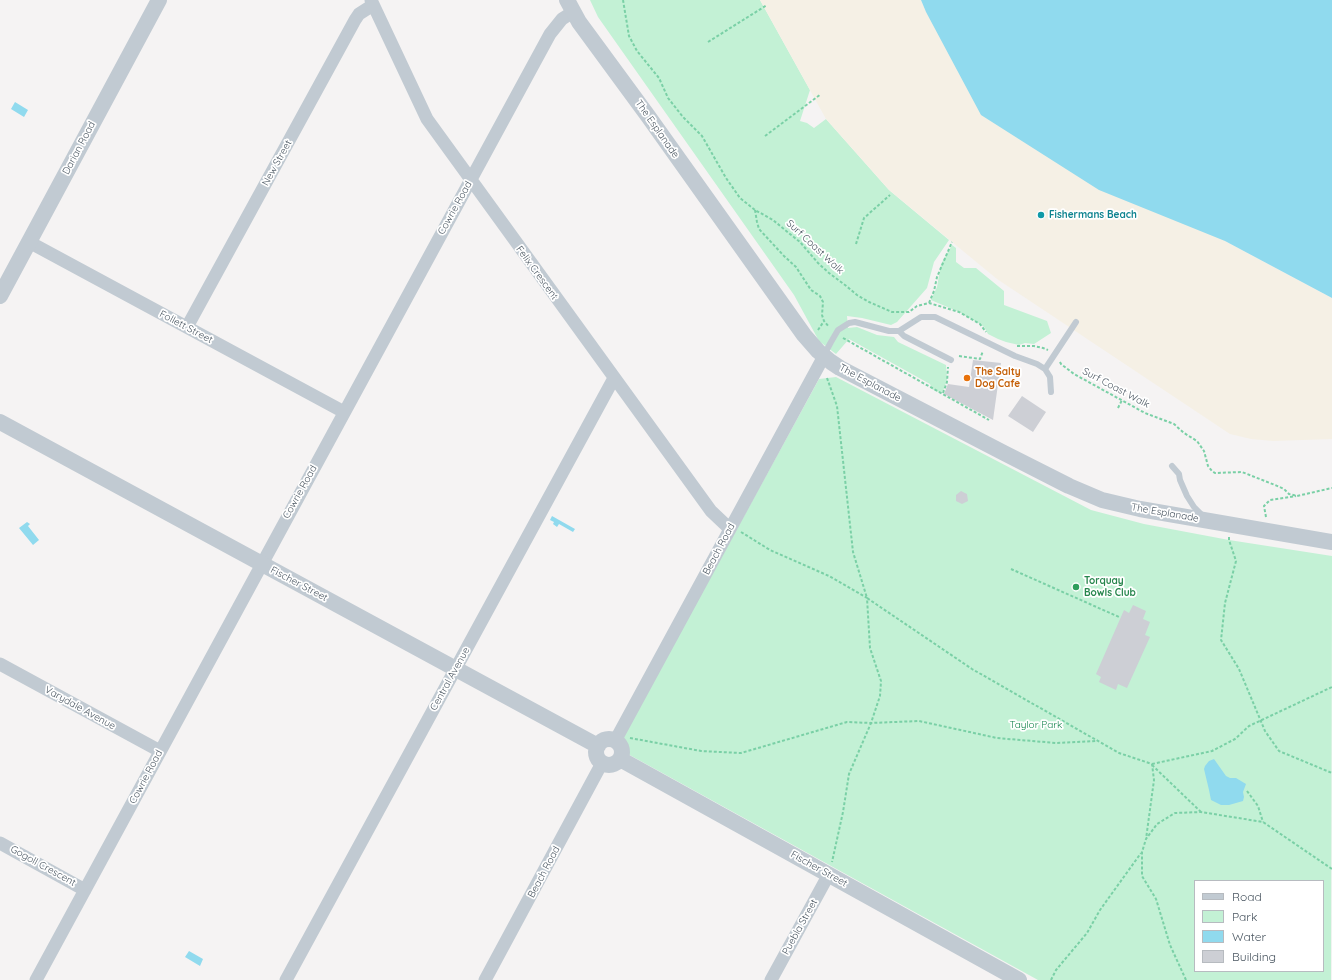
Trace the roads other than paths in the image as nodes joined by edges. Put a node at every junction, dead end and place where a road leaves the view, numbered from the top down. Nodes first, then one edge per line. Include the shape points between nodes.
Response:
1 (159, 0) edge
2 (372, 2) edge
3 (570, 6) edge
4 (470, 180) junction
5 (29, 242) junction
6 (0, 296) edge
7 (1076, 322) dead end
8 (187, 327) junction
9 (899, 331) junction
10 (824, 356) junction
11 (951, 360) road end
12 (1045, 369) junction
13 (614, 378) junction
14 (1051, 392) dead end
15 (344, 412) junction
16 (0, 422) edge
17 (1172, 466) dead end
18 (1206, 520) junction
19 (730, 527) junction
20 (1332, 542) edge
21 (261, 564) junction
22 (0, 664) edge
23 (455, 669) junction
24 (617, 737) junction
25 (598, 746) junction
26 (160, 751) junction
27 (620, 759) junction
28 (602, 763) junction
29 (0, 843) edge
30 (829, 874) junction
31 (85, 890) junction
32 (36, 980) edge
33 (286, 980) edge
34 (485, 980) edge
35 (771, 980) edge
36 (1019, 980) edge

1 - 5 street, Darian Road
2 - 4 street, Felix Crescent via 426,119
2 - 8 street, New Street via 355,20
3 - 4 street, Cowrie Road via 550,34
3 - 10 street, The Esplanade via 804,335
4 - 13 street, Felix Crescent
4 - 15 street, Cowrie Road
5 - 6 street, Darian Road
5 - 8 street, Follett Street
7 - 12 lane
8 - 15 street, Follett Street
9 - 10 lane via 849,323 838,330
9 - 11 lane
9 - 12 lane via 921,317 935,317
10 - 18 street, The Esplanade via 840,368 1086,494 1120,505
10 - 19 street, Beach Road
12 - 14 lane via 1050,377
13 - 19 street, Felix Crescent via 711,511
13 - 23 street, Central Avenue
15 - 21 street, Cowrie Road
16 - 21 street, Fischer Street
17 - 18 lane via 1179,474 1194,507
18 - 20 street, The Esplanade
19 - 24 street, Beach Road
21 - 23 street, Fischer Street
21 - 26 street, Cowrie Road
22 - 26 street, Varydale Avenue
23 - 25 street, Fischer Street
23 - 33 street, Central Avenue
24 - 25 street via 605,740
24 - 27 street via 622,754
25 - 28 street via 597,756
26 - 31 street, Cowrie Road
27 - 28 street via 612,765
27 - 30 street, Fischer Street
28 - 34 street, Beach Road
29 - 31 street, Gogoll Crescent
30 - 35 street, Puebla Street
30 - 36 street, Fischer Street
31 - 32 street, Cowrie Road

